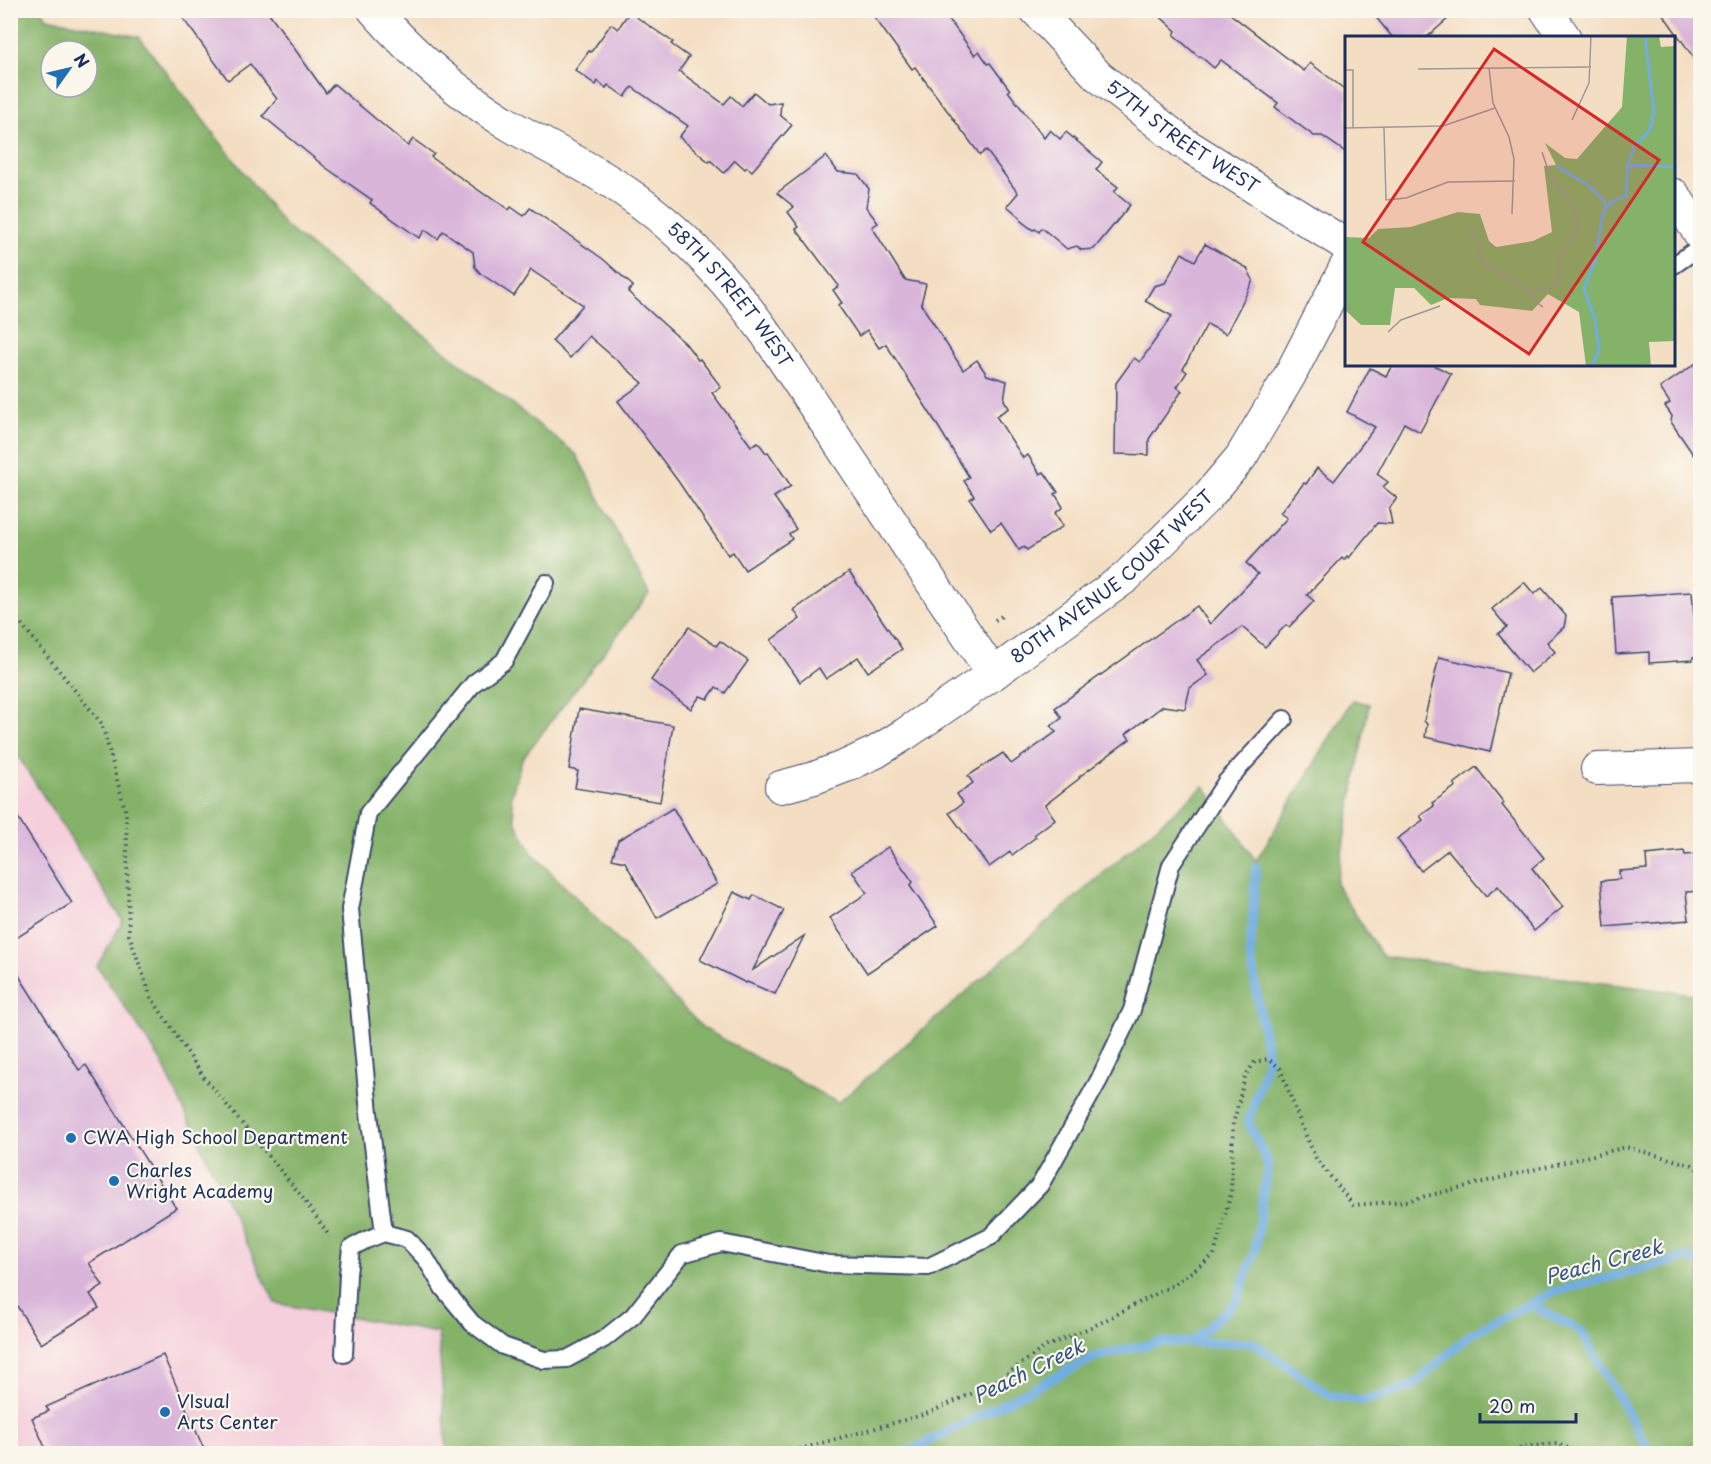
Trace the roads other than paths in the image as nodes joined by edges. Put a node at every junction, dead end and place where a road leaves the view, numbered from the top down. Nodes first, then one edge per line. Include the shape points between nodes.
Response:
1 (374, 10) edge
2 (1036, 10) edge
3 (1546, 10) edge
4 (1563, 36) edge
5 (1675, 196) edge
6 (1701, 234) edge
7 (1345, 244) edge
8 (1701, 247) edge
9 (1675, 263) edge
10 (1345, 270) edge
11 (546, 583) dead end
12 (993, 674) junction
13 (1284, 719) dead end
14 (1701, 766) edge
15 (1597, 769) dead end
16 (782, 787) dead end
17 (384, 1233) junction
18 (344, 1354) dead end

1 - 12 street, 58TH STREET WEST via 444,79 513,127 622,189 656,213 716,270 767,335
2 - 7 street, 57TH STREET WEST via 1098,76 1182,142
3 - 4 street
5 - 6 street
8 - 9 lane
10 - 12 street, 80TH AVENUE COURT WEST via 1290,375 1241,457 1208,496 1126,577
11 - 17 lane via 504,661 474,683 368,813 350,909
12 - 16 street, 80TH AVENUE COURT WEST via 876,752
13 - 17 lane via 1227,782 1171,865 1132,1010 1099,1080 1040,1185 990,1237 928,1267 828,1264 721,1243 682,1254 633,1316 604,1339 567,1359 544,1360 503,1346 472,1323 407,1239
14 - 15 street
17 - 18 lane via 351,1248

